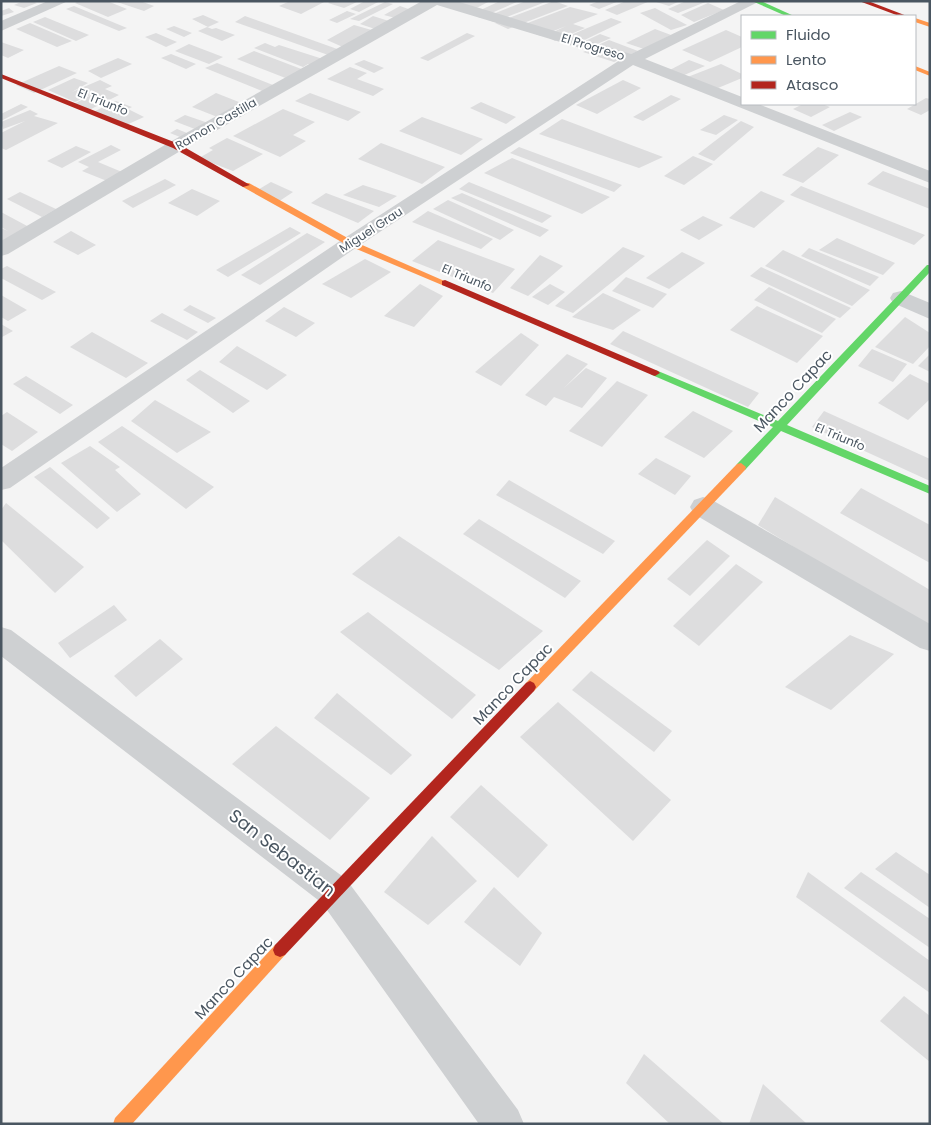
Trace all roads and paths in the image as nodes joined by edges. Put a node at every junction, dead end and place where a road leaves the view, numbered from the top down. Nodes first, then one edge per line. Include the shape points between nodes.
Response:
1 (62, 1) edge
2 (433, 1) edge
3 (440, 1) edge
4 (754, 1) edge
5 (862, 1) edge
6 (789, 15) edge
7 (901, 15) edge
8 (916, 20) edge
9 (930, 25) edge
10 (1, 27) edge
11 (632, 59) junction
12 (916, 68) edge
13 (930, 74) edge
14 (1, 76) edge
15 (741, 102) edge
16 (748, 105) edge
17 (176, 146) junction
18 (930, 178) edge
19 (350, 244) junction
20 (1, 250) edge
21 (930, 267) edge
22 (901, 298) junction
23 (930, 312) edge
24 (781, 426) junction
25 (1, 481) edge
26 (930, 490) edge
27 (704, 508) junction
28 (1, 639) edge
29 (930, 639) edge
30 (334, 891) junction
31 (121, 1124) edge
32 (504, 1124) edge

1 - 10 street
2 - 17 street, Ramon Castilla
3 - 11 street, El Progreso
4 - 6 street
4 - 11 street, Miguel Grau
5 - 7 street
8 - 9 street
11 - 15 street, El Progreso
11 - 19 street, Miguel Grau
12 - 13 street
14 - 17 street, El Triunfo
16 - 18 street, El Progreso
17 - 19 street, El Triunfo
17 - 20 street, Ramon Castilla
19 - 24 street, El Triunfo
19 - 25 street, Miguel Grau
21 - 22 street, Manco Capac
22 - 23 street
22 - 24 street, Manco Capac
24 - 26 street, El Triunfo
24 - 27 street, Manco Capac
27 - 29 street
27 - 30 street, Manco Capac
28 - 30 street, San Sebastian
30 - 31 street, Manco Capac
30 - 32 street, San Sebastian

